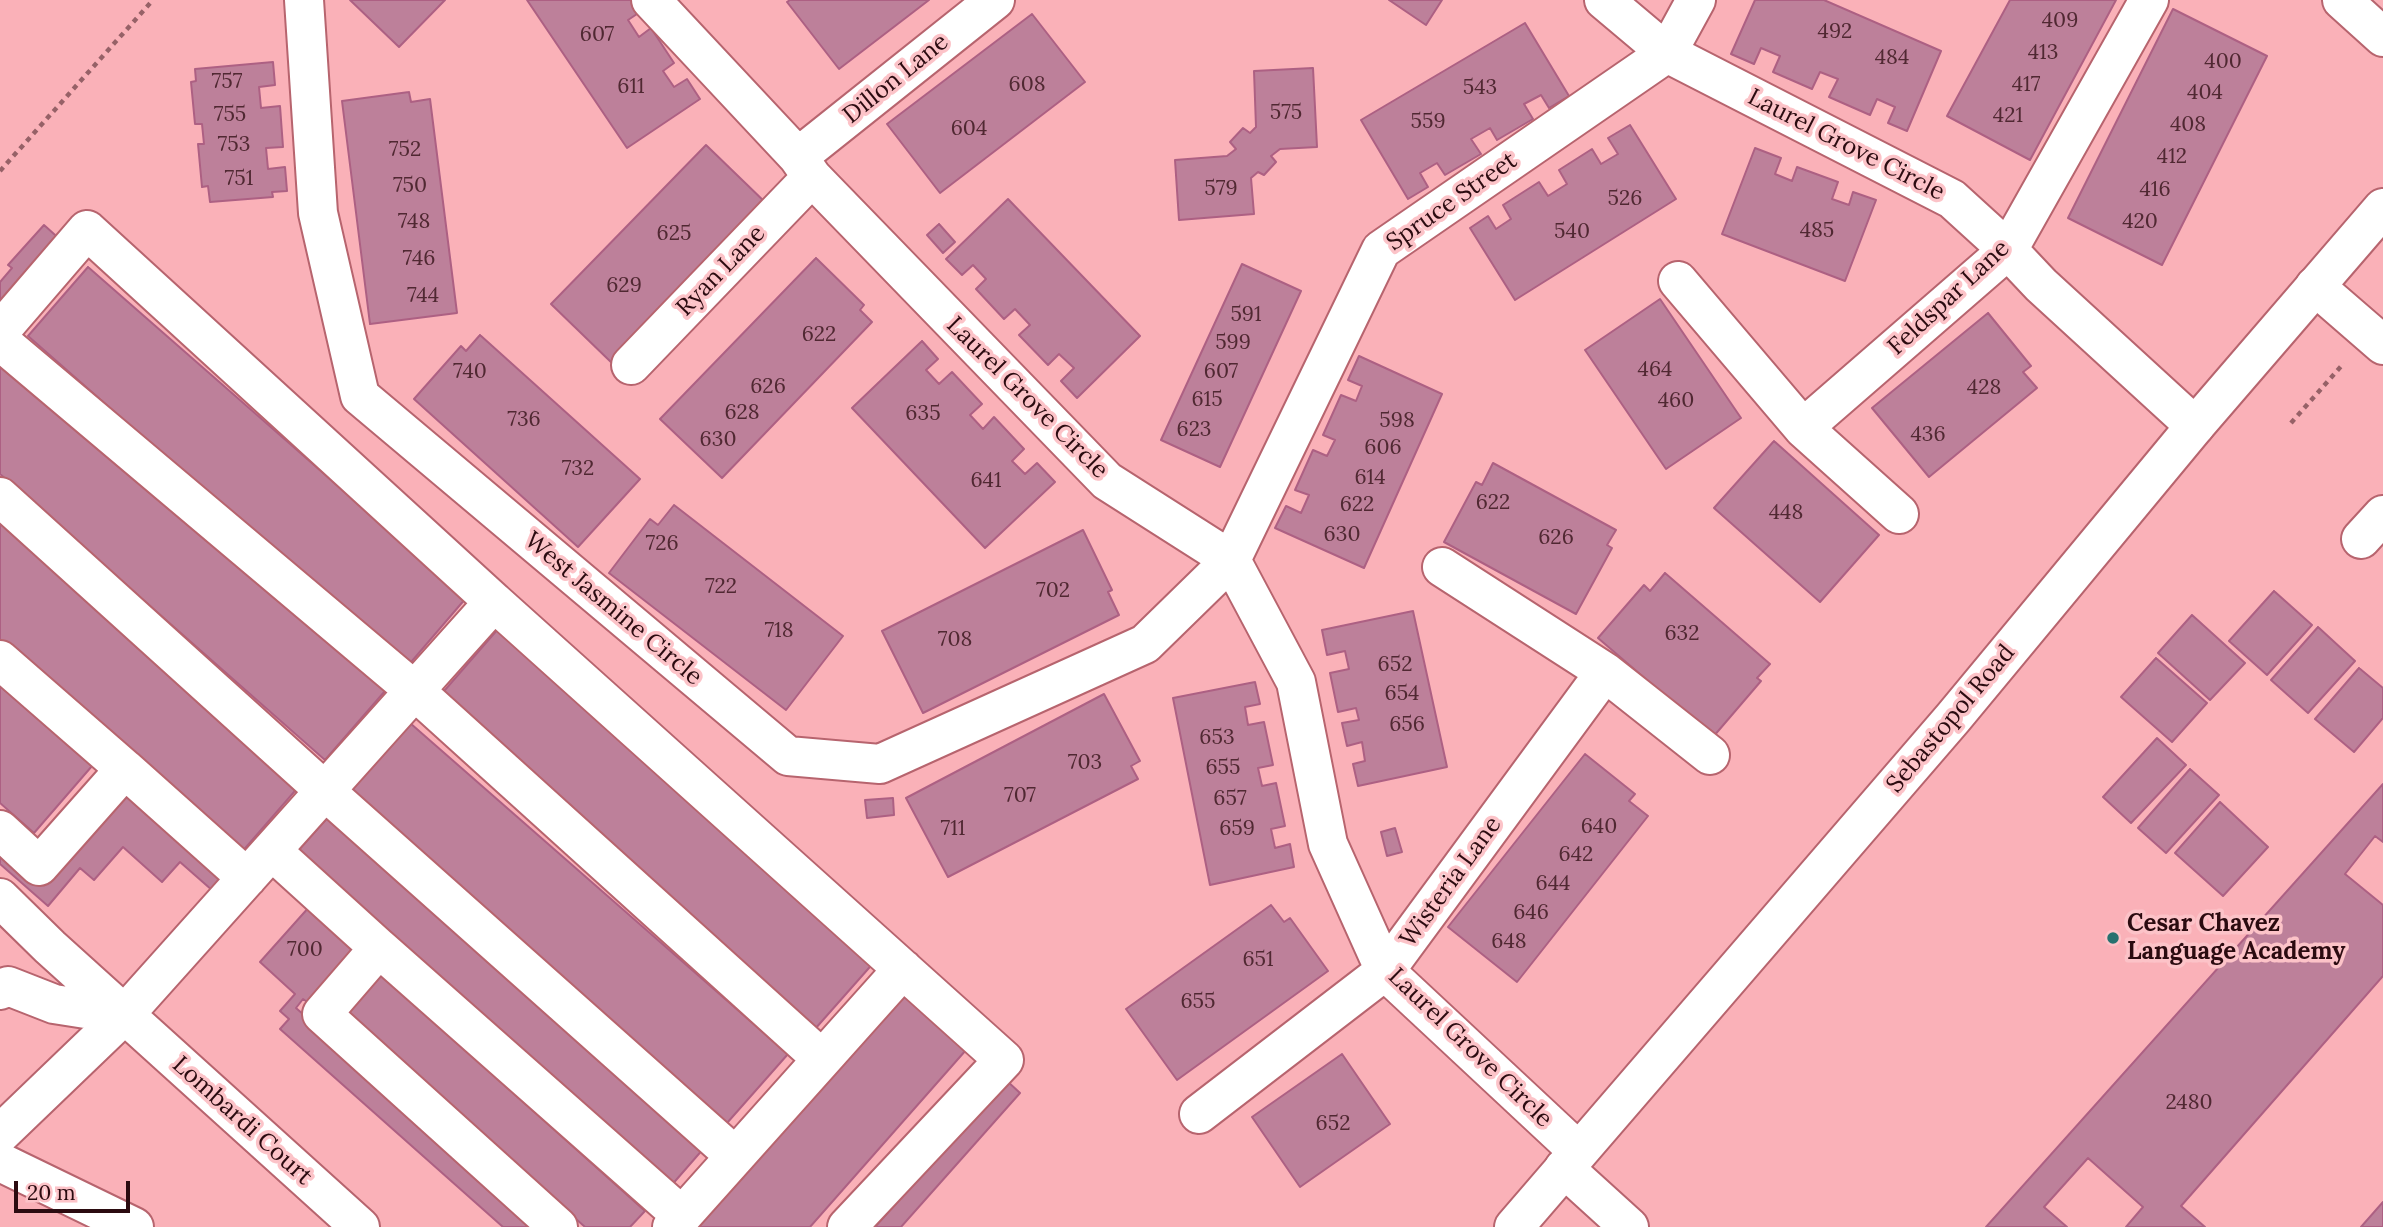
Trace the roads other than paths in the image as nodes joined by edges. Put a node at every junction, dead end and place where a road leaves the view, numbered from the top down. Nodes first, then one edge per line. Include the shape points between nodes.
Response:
1 (304, 0) edge
2 (651, 0) edge
3 (995, 0) edge
4 (1604, 0) edge
5 (1696, 0) edge
6 (2149, 0) edge
7 (2342, 0) edge
8 (2383, 37) edge
9 (1667, 53) junction
10 (805, 167) junction
11 (2383, 208) edge
12 (2008, 250) junction
13 (1678, 281) dead end
14 (2315, 286) junction
15 (0, 331) edge
16 (2377, 339) edge
17 (0, 341) edge
18 (631, 365) dead end
19 (2195, 426) junction
20 (1803, 428) junction
21 (0, 497) edge
22 (1899, 514) dead end
23 (1231, 560) junction
24 (1442, 567) dead end
25 (494, 603) junction
26 (0, 660) edge
27 (1605, 673) junction
28 (415, 691) junction
29 (1710, 755) dead end
30 (125, 769) junction
31 (325, 791) junction
32 (0, 830) edge
33 (259, 865) junction
34 (0, 898) edge
35 (379, 948) junction
36 (903, 969) junction
37 (1385, 971) junction
38 (0, 990) edge
39 (124, 1015) junction
40 (822, 1059) junction
41 (1199, 1114) dead end
42 (0, 1134) edge
43 (735, 1156) junction
44 (1571, 1159) junction
45 (0, 1163) edge
46 (677, 1221) edge
47 (134, 1227) edge
48 (360, 1227) edge
49 (558, 1227) edge
50 (847, 1227) edge
51 (1514, 1227) edge
52 (1629, 1227) edge

1 - 23 street, West Jasmine Circle via 318,213 360,396 788,756 880,764 1145,644
2 - 10 street, Laurel Grove Circle
3 - 10 street, Dillon Lane
4 - 9 street, Laurel Grove Circle
5 - 9 street
6 - 12 street, Feldspar Lane
7 - 8 street
9 - 12 street, Laurel Grove Circle via 1952,199
9 - 23 street, Spruce Street via 1381,250
10 - 18 street, Ryan Lane
10 - 23 street, Laurel Grove Circle via 1107,481
11 - 14 street, Sebastopol Road
12 - 19 street, Laurel Grove Circle
12 - 20 street, Feldspar Lane
13 - 20 street
14 - 16 street
14 - 19 street, Sebastopol Road
15 - 25 street via 87,230
17 - 28 street
19 - 44 street, Sebastopol Road via 1953,718
20 - 22 street
21 - 31 street
23 - 37 street, Laurel Grove Circle via 1296,682 1328,844
24 - 27 street
25 - 28 street
25 - 36 street
26 - 30 street
27 - 29 street
27 - 37 street, Wisteria Lane
28 - 31 street
28 - 40 street
30 - 32 street via 39,866
30 - 33 street
31 - 33 street
31 - 43 street
33 - 35 street
33 - 39 street
34 - 39 street, Lombardi Court
35 - 46 street
35 - 49 street via 322,1014
36 - 40 street
36 - 50 street via 1004,1060
37 - 41 street, Wisteria Lane
37 - 44 street, Laurel Grove Circle
38 - 39 street via 8,986 54,1004
39 - 42 street
39 - 48 street, Lombardi Court
40 - 43 street
43 - 46 street
44 - 51 street, Sebastopol Road
44 - 52 street, Laurel Grove Circle
45 - 47 street

